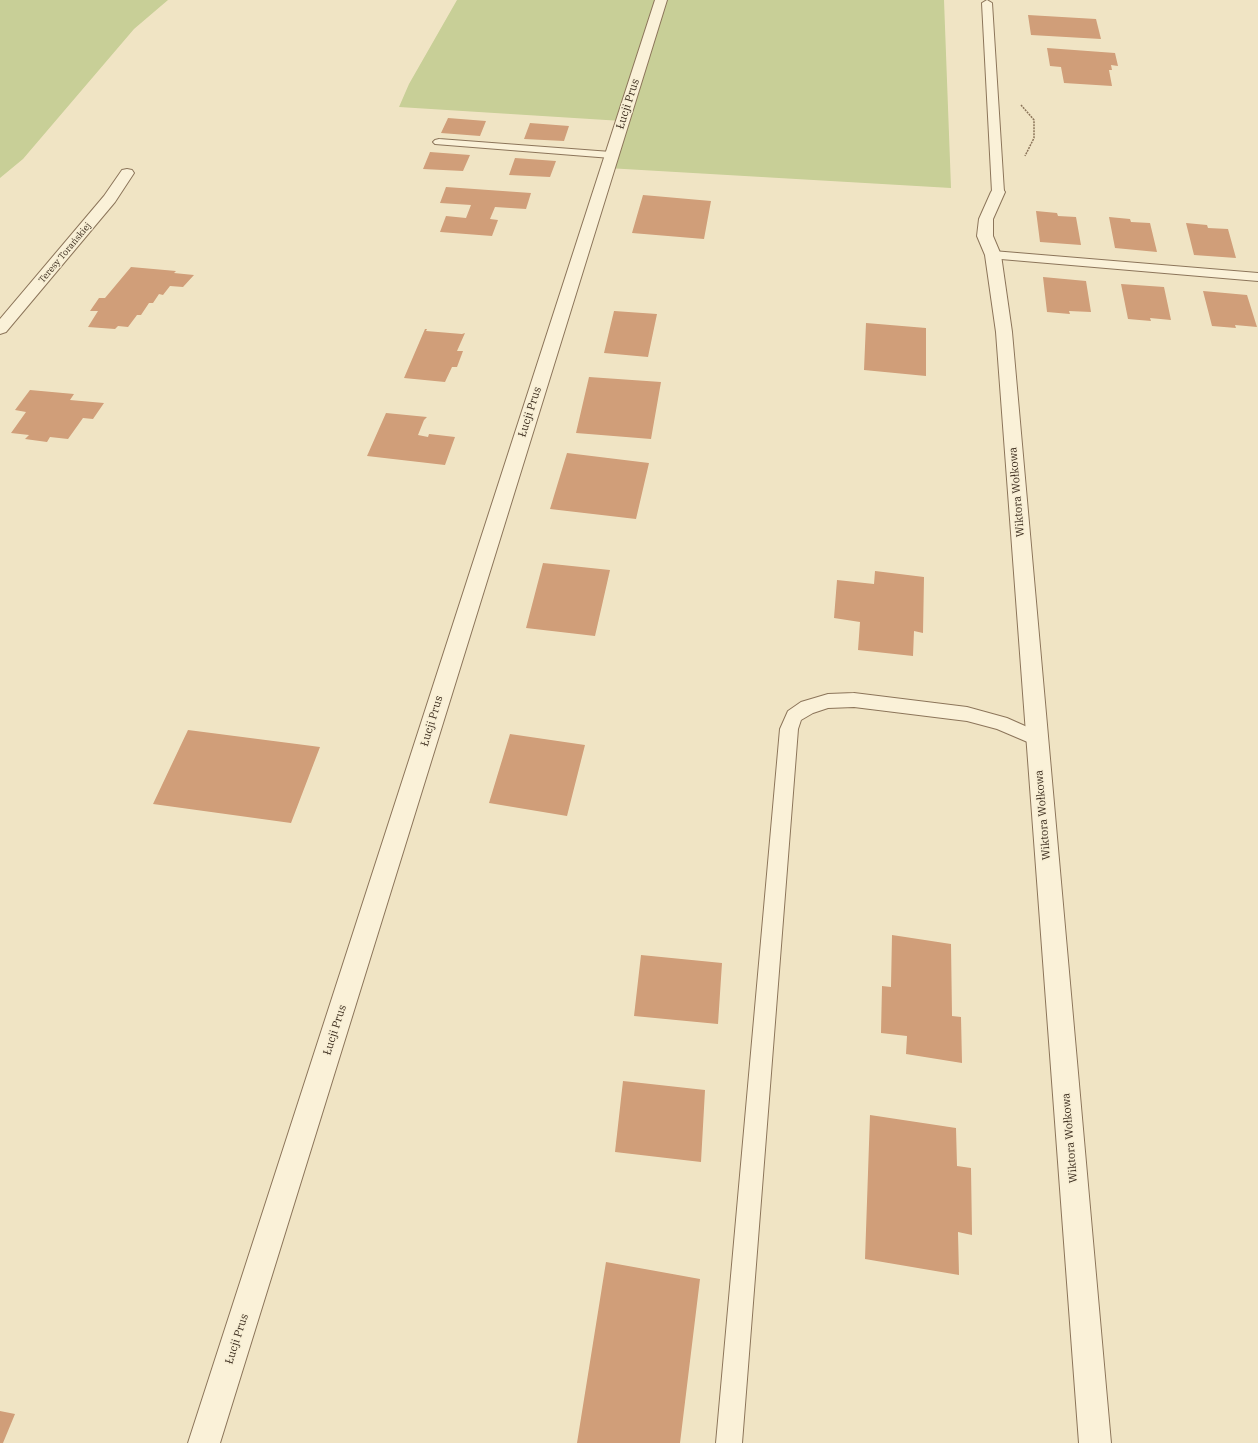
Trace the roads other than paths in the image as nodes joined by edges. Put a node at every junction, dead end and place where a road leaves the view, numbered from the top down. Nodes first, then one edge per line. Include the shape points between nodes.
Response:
1 (661, 0) edge
2 (987, 3) dead end
3 (439, 142) dead end
4 (611, 155) junction
5 (127, 173) dead end
6 (998, 192) joint
7 (993, 255) junction
8 (1258, 277) edge
9 (0, 329) edge
10 (1037, 739) junction
11 (204, 1443) edge
12 (729, 1443) edge
13 (1095, 1443) edge

1 - 4 street, Łucji Prus
2 - 6 lane
3 - 4 lane
4 - 11 street, Łucji Prus
5 - 9 street, Teresy Torańskiej via 110,199
6 - 7 street, Wiktora Wołkowa via 986,219 985,236
7 - 8 lane
7 - 10 street, Wiktora Wołkowa via 1004,332
10 - 12 lane via 1001,723 967,714 854,700 828,701 807,707 794,716 789,729
10 - 13 street, Wiktora Wołkowa

